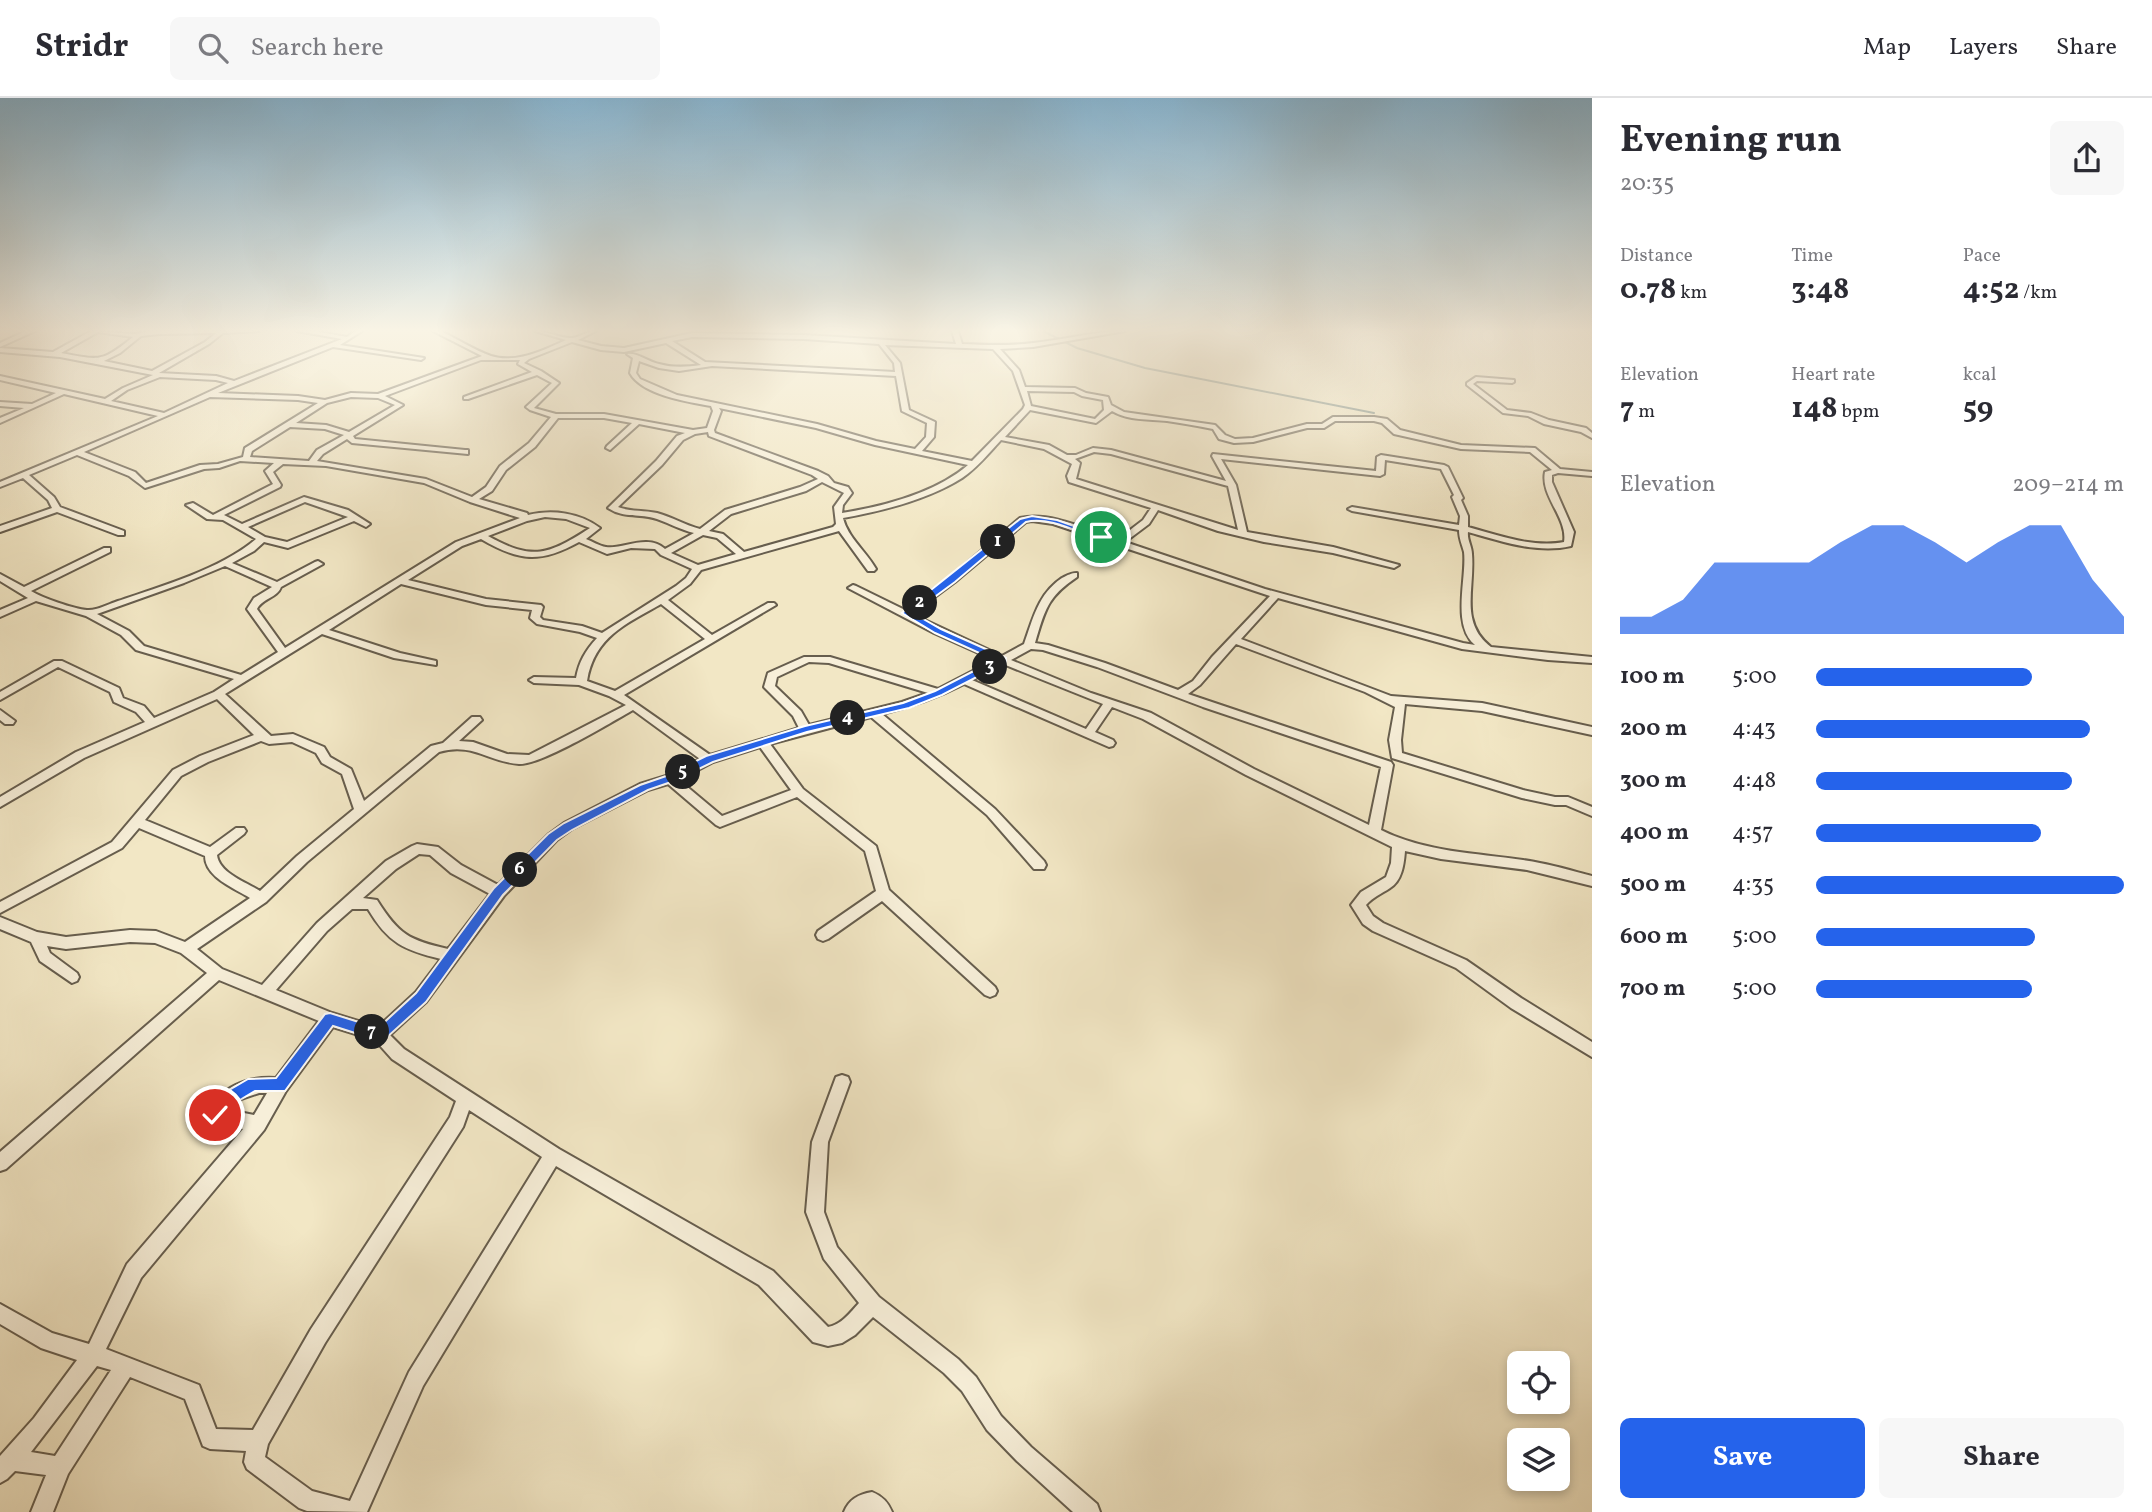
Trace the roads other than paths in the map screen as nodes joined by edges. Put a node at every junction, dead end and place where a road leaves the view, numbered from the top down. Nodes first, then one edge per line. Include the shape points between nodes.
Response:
1 (53, 397) edge
2 (91, 397) edge
3 (112, 397) edge
4 (205, 397) edge
5 (268, 397) edge
6 (344, 397) edge
7 (381, 397) edge
8 (469, 397) edge
9 (540, 397) edge
10 (675, 397) edge
11 (903, 397) edge
12 (1024, 397) edge
13 (1099, 397) edge
14 (1486, 397) edge
15 (466, 398) dead end
16 (107, 400) junction
17 (325, 402) junction
18 (0, 404) edge
19 (32, 406) junction
20 (714, 406) junction
21 (1108, 406) junction
22 (1027, 407) junction
23 (813, 413) dead end
24 (165, 415) junction
25 (556, 416) junction
26 (0, 421) edge
27 (636, 423) junction
28 (804, 424) junction
29 (288, 425) junction
30 (710, 430) junction
31 (693, 432) junction
32 (349, 434) junction
33 (1592, 436) edge
34 (1000, 438) junction
35 (610, 448) dead end
36 (919, 449) junction
37 (76, 452) junction
38 (465, 452) dead end
39 (1068, 457) junction
40 (246, 459) junction
41 (281, 462) junction
42 (311, 463) junction
43 (974, 464) junction
44 (1558, 471) junction
45 (1592, 474) edge
46 (22, 477) junction
47 (825, 478) junction
48 (0, 482) edge
49 (1232, 485) junction
50 (473, 500) junction
51 (190, 505) dead end
52 (1156, 507) junction
53 (57, 509) junction
54 (1352, 509) dead end
55 (216, 516) junction
56 (524, 517) junction
57 (354, 518) junction
58 (840, 520) junction
59 (366, 524) dead end
60 (242, 527) junction
61 (0, 529) edge
62 (1464, 529) junction
63 (703, 531) junction
64 (121, 533) dead end
65 (1243, 533) junction
66 (481, 535) junction
67 (262, 539) junction
68 (579, 539) junction
69 (1118, 543) junction
70 (107, 550) dead end
71 (664, 553) junction
72 (742, 555) junction
73 (225, 563) junction
74 (318, 564) dead end
75 (1394, 565) dead end
76 (696, 568) junction
77 (871, 569) dead end
78 (1074, 575) dead end
79 (0, 577) edge
80 (401, 581) junction
81 (277, 586) junction
82 (853, 588) dead end
83 (24, 590) junction
84 (1276, 595) junction
85 (35, 598) junction
86 (662, 600) junction
87 (771, 605) dead end
88 (907, 613) junction
89 (0, 614) edge
90 (89, 614) junction
91 (323, 631) junction
92 (602, 637) junction
93 (711, 639) junction
94 (1234, 640) junction
95 (1031, 643) junction
96 (1474, 644) junction
97 (285, 654) junction
98 (1003, 660) junction
99 (1592, 660) edge
100 (432, 663) dead end
101 (244, 679) junction
102 (534, 680) dead end
103 (963, 680) junction
104 (581, 682) junction
105 (939, 693) junction
106 (1181, 693) junction
107 (218, 694) junction
108 (616, 695) junction
109 (0, 697) edge
110 (1383, 698) junction
111 (1109, 703) junction
112 (633, 706) junction
113 (873, 713) junction
114 (476, 720) dead end
115 (151, 721) junction
116 (805, 729) junction
117 (1592, 731) edge
118 (1088, 734) junction
119 (262, 736) junction
120 (763, 743) junction
121 (1109, 743) dead end
122 (448, 744) junction
123 (709, 759) junction
124 (670, 779) junction
125 (799, 792) junction
126 (0, 803) edge
127 (361, 811) junction
128 (1592, 812) edge
129 (137, 822) junction
130 (240, 831) dead end
131 (1374, 832) junction
132 (1399, 845) junction
133 (211, 853) junction
134 (1039, 865) dead end
135 (1592, 881) edge
136 (499, 892) junction
137 (883, 893) junction
138 (261, 898) junction
139 (349, 903) junction
140 (0, 908) edge
141 (0, 923) edge
142 (823, 935) dead end
143 (36, 938) junction
144 (186, 949) junction
145 (452, 956) junction
146 (217, 973) junction
147 (72, 977) dead end
148 (990, 991) dead end
149 (265, 992) junction
150 (330, 1019) junction
151 (380, 1035) junction
152 (1592, 1050) edge
153 (842, 1082) dead end
154 (279, 1086) junction
155 (466, 1098) junction
156 (258, 1124) junction
157 (553, 1155) junction
158 (0, 1163) edge
159 (872, 1304) junction
160 (0, 1313) edge
161 (94, 1354) junction
162 (126, 1365) junction
163 (258, 1441) junction
164 (6, 1466) edge
165 (60, 1467) junction
166 (304, 1506) edge
167 (42, 1512) edge
168 (349, 1512) edge
169 (356, 1512) edge
170 (855, 1512) edge
171 (881, 1512) edge
172 (1089, 1512) edge

1 - 19 street
2 - 16 street
3 - 16 street
4 - 24 street
5 - 17 street
6 - 17 street
7 - 32 street via 400,405
8 - 15 street
9 - 25 street via 529,407
10 - 20 street
11 - 36 street via 906,411 932,422 930,437
12 - 22 street
13 - 21 street via 1106,398
14 - 33 street via 1505,412 1529,414
16 - 24 street
17 - 29 street
18 - 19 street
19 - 26 street
20 - 28 street
20 - 30 street via 717,411
21 - 22 street via 1096,421
21 - 44 street via 1136,417 1215,426 1222,437 1237,441 1324,426 1333,419 1380,420 1397,432 1461,447 1532,450
22 - 34 street
23 - 28 street
24 - 37 street
25 - 27 street via 604,416
25 - 50 street via 532,445 503,468 496,482
27 - 31 street
27 - 35 street
28 - 36 street
29 - 32 street via 326,427
29 - 40 street via 248,450
30 - 31 street
30 - 47 street via 720,438
31 - 63 street via 680,438 636,487 612,506
32 - 38 street via 352,441
32 - 42 street
34 - 39 street
34 - 43 street
36 - 43 street
37 - 40 street via 132,474 145,486
37 - 46 street
39 - 49 street via 1093,450 1119,454
39 - 52 street via 1076,463 1072,480
40 - 41 street
41 - 42 street
41 - 55 street via 269,471 277,485
42 - 50 street via 426,481
43 - 58 street via 941,486
44 - 45 street
44 - 62 street via 1548,474 1548,482 1570,532 1568,544 1539,545
46 - 48 street
46 - 53 street
47 - 58 street via 848,494 838,508
47 - 63 street via 728,512
49 - 62 street via 1216,456 1380,474 1381,457 1444,467 1459,498
49 - 65 street
50 - 56 street
51 - 55 street via 209,517
52 - 65 street
52 - 69 street via 1146,522
53 - 61 street
53 - 64 street
54 - 62 street
55 - 60 street
56 - 66 street
56 - 68 street via 565,514 596,528
57 - 59 street
57 - 60 street via 304,499
57 - 67 street via 293,544
58 - 72 street via 836,528
58 - 77 street
60 - 67 street
62 - 96 street via 1468,551 1464,603
63 - 71 street
63 - 72 street via 720,536
65 - 75 street
66 - 68 street via 527,558 542,557
66 - 80 street
67 - 73 street
68 - 71 street via 607,551 645,544
69 - 84 street
69 - 88 street via 1055,522 1027,519
70 - 83 street
71 - 76 street
72 - 76 street
73 - 81 street
73 - 90 street
74 - 81 street
76 - 86 street via 691,579
78 - 95 street via 1057,586 1042,606
79 - 83 street
80 - 91 street
80 - 92 street via 491,603 538,607 535,618 540,622
81 - 97 street via 252,609
82 - 88 street
83 - 85 street
84 - 94 street
84 - 96 street
85 - 89 street
85 - 90 street
86 - 92 street
86 - 93 street
87 - 93 street
88 - 98 street
90 - 101 street via 125,633 140,648
91 - 97 street
91 - 100 street
92 - 104 street via 581,668
93 - 108 street
94 - 106 street via 1203,677
94 - 110 street
95 - 98 street
95 - 106 street
96 - 99 street via 1490,650
97 - 101 street
98 - 103 street
98 - 111 street
101 - 107 street
102 - 104 street
103 - 105 street
103 - 118 street
104 - 108 street
105 - 113 street
105 - 116 street via 830,660 808,659 772,675 769,687 797,714
106 - 131 street via 1387,765
107 - 115 street
107 - 119 street
108 - 112 street
109 - 115 street via 58,663 115,690 118,699 140,709
110 - 117 street via 1482,707
110 - 128 street via 1401,705 1396,755 1522,794 1568,801
111 - 118 street
111 - 131 street via 1162,723
112 - 122 street via 531,759 513,759 472,744
112 - 123 street
113 - 116 street
113 - 134 street via 991,813
114 - 122 street
115 - 126 street via 79,755
116 - 120 street
118 - 121 street
119 - 127 street via 269,740 293,738 320,750 326,760 347,772
119 - 129 street via 177,773
120 - 123 street
120 - 125 street
122 - 127 street
123 - 124 street
124 - 125 street via 720,822
124 - 136 street via 568,827
125 - 137 street via 870,849
127 - 138 street
129 - 133 street
129 - 140 street via 103,854
130 - 133 street
131 - 132 street
132 - 135 street
132 - 152 street via 1392,880 1358,905 1368,920 1461,964
133 - 138 street via 211,862 221,874
136 - 139 street via 456,869 433,850 417,849 391,865
136 - 145 street
137 - 142 street
137 - 148 street
138 - 144 street
139 - 145 street via 372,904 390,932 413,947
139 - 149 street
141 - 143 street
143 - 144 street via 66,943 156,937
143 - 147 street via 45,957
144 - 146 street
145 - 151 street via 421,998
146 - 149 street
146 - 158 street
149 - 150 street
150 - 151 street
150 - 154 street
151 - 155 street via 398,1054
153 - 159 street via 820,1142 815,1212 830,1253
154 - 156 street
154 - 156 street via 253,1084 224,1101 215,1115
155 - 157 street
155 - 163 street via 457,1121 318,1335
156 - 161 street via 134,1271
157 - 159 street via 766,1278 820,1335 837,1337
157 - 169 street via 416,1379
159 - 172 street via 951,1366 969,1384 994,1423
160 - 161 street via 48,1341
161 - 162 street
161 - 164 street
162 - 163 street via 192,1392 210,1439
162 - 165 street
163 - 166 street via 254,1462
164 - 165 street
165 - 167 street
166 - 168 street
170 - 171 street via 872,1503

